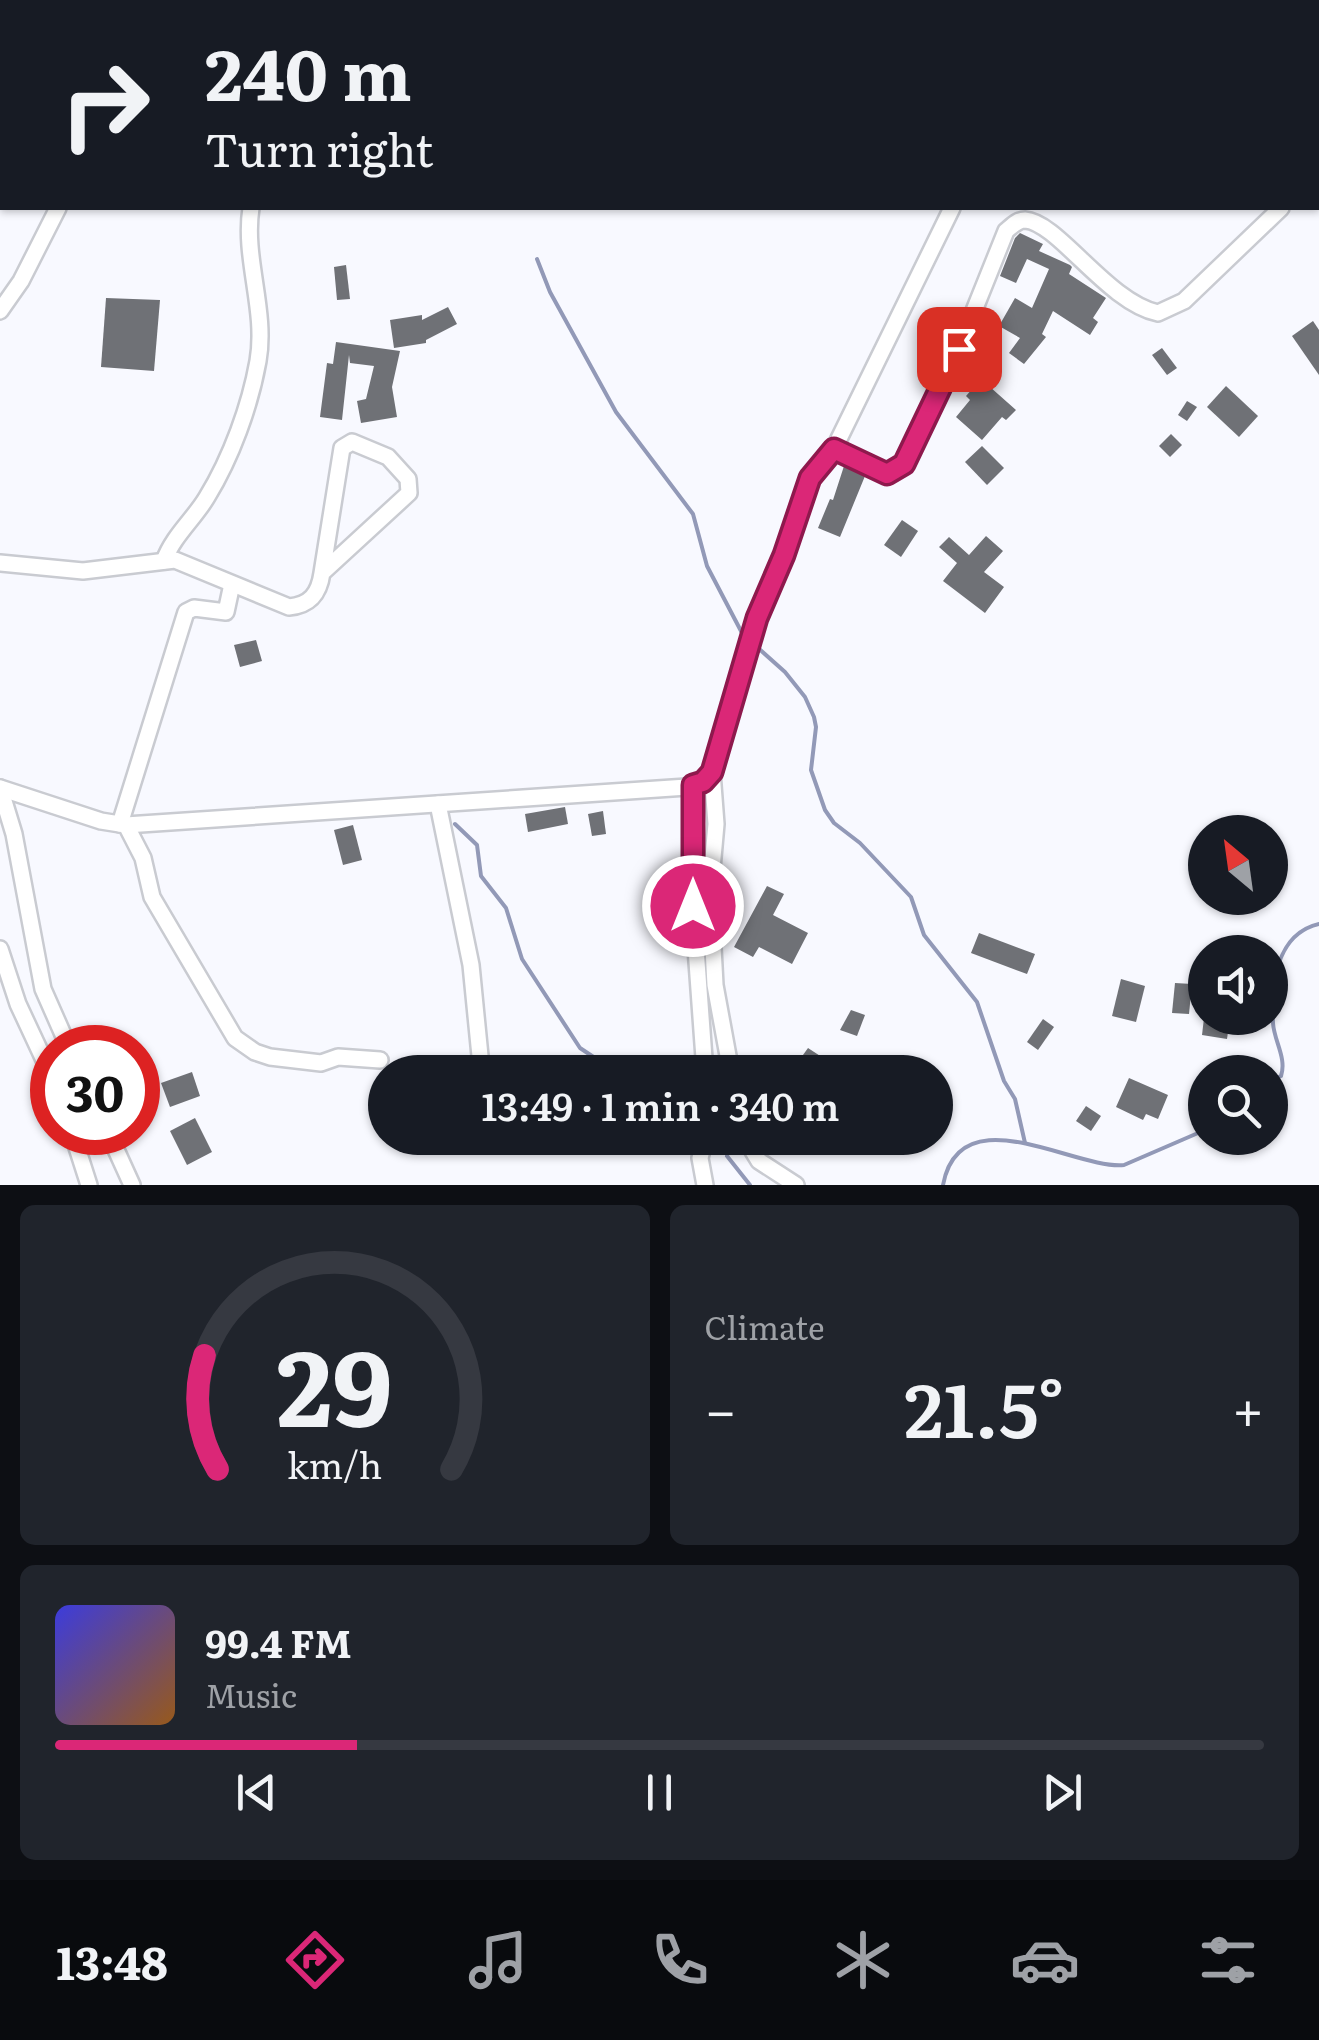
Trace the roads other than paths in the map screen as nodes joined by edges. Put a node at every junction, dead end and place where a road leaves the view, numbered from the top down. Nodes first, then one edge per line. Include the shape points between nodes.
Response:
1 (57, 210) edge
2 (251, 210) edge
3 (951, 210) edge
4 (1279, 210) edge
5 (1018, 214) edge
6 (0, 311) edge
7 (834, 449) junction
8 (164, 561) junction
9 (0, 563) edge
10 (322, 573) junction
11 (232, 584) junction
12 (712, 772) junction
13 (693, 785) junction
14 (0, 788) edge
15 (438, 804) junction
16 (123, 824) junction
17 (0, 949) edge
18 (59, 1025) edge
19 (30, 1030) edge
20 (480, 1055) edge
21 (704, 1055) edge
22 (729, 1055) edge
23 (368, 1059) edge
24 (79, 1155) edge
25 (118, 1155) edge
26 (701, 1155) edge
27 (755, 1155) edge
28 (88, 1185) edge
29 (132, 1185) edge
30 (705, 1185) edge
31 (796, 1185) edge

1 - 6 street
2 - 8 street via 260,332 254,378 223,468
3 - 7 street
4 - 5 street via 1184,300 1158,313 1128,302 1059,239
5 - 7 street via 904,464 887,474
7 - 12 street via 810,478 757,618
8 - 9 street via 83,571
8 - 11 street
10 - 10 street via 342,448 352,442 378,450 408,479 408,493
10 - 11 street via 316,596 298,606
11 - 16 street via 226,612 186,612
12 - 13 street
12 - 22 street via 716,985
13 - 15 street
13 - 21 street
14 - 16 street
14 - 18 street via 43,989
15 - 16 street
15 - 20 street via 471,965
16 - 23 street via 143,858 152,897 235,1038 270,1057
17 - 19 street
24 - 28 street
25 - 29 street
26 - 30 street
27 - 31 street

